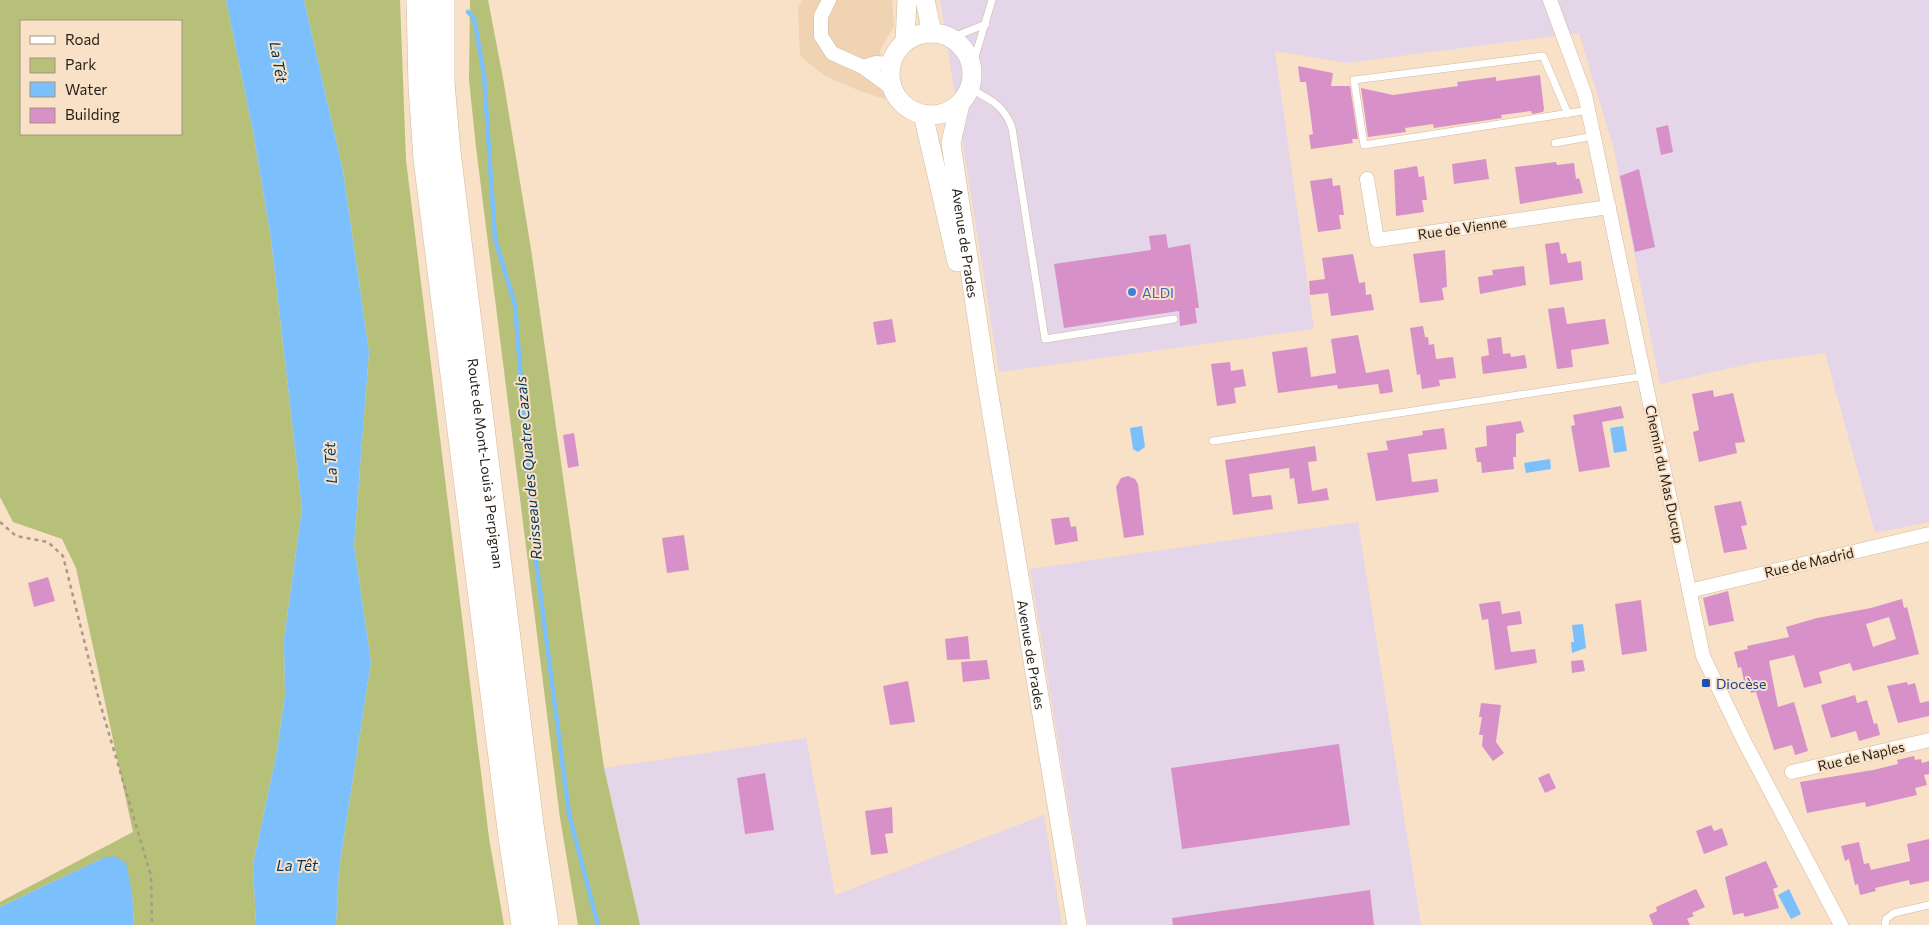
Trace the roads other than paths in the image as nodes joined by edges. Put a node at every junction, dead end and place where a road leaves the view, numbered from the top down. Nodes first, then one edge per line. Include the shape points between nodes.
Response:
1 (419, 0) edge
2 (442, 0) edge
3 (829, 0) edge
4 (907, 0) edge
5 (924, 0) edge
6 (992, 0) edge
7 (1550, 0) edge
8 (986, 24) junction
9 (932, 33) junction
10 (951, 38) junction
11 (905, 42) junction
12 (892, 64) junction
13 (863, 67) junction
14 (972, 67) junction
15 (893, 90) junction
16 (965, 96) junction
17 (1589, 110) junction
18 (923, 114) junction
19 (1568, 114) junction
20 (1594, 136) junction
21 (1555, 143) dead end
22 (1367, 179) dead end
23 (1609, 207) junction
24 (1174, 319) dead end
25 (1645, 376) junction
26 (987, 384) junction
27 (1213, 441) dead end
28 (1929, 534) edge
29 (1689, 591) junction
30 (1929, 740) edge
31 (1792, 772) dead end
32 (1929, 905) edge
33 (524, 925) edge
34 (546, 925) edge
35 (1077, 925) edge
36 (1841, 925) edge
37 (1885, 925) edge

1 - 33 highway, Route de Mont-Louis à Perpignan via 420,87 426,159
2 - 34 highway, Route de Mont-Louis à Perpignan via 442,82 448,152
3 - 13 street via 821,16 821,36 832,53
4 - 11 main road
5 - 9 main road
6 - 8 lane
7 - 17 street, Chemin du Mas Ducup
8 - 10 lane
8 - 14 lane
9 - 10 main road
9 - 11 main road
10 - 14 main road via 967,54
11 - 12 main road
12 - 13 street via 876,63
12 - 15 main road
13 - 15 street
14 - 16 main road
15 - 18 main road via 910,110
16 - 18 main road via 949,111
16 - 24 lane via 994,100 1002,107 1012,128 1045,338
16 - 26 main road, Avenue de Prades via 951,143
17 - 19 lane
17 - 20 street, Chemin du Mas Ducup
18 - 26 main road, Avenue de Prades
19 - 19 lane via 1542,56 1354,80 1364,145
20 - 21 lane
20 - 23 street, Chemin du Mas Ducup
22 - 23 street, Rue de Vienne via 1377,240
23 - 25 street, Chemin du Mas Ducup
25 - 27 lane
25 - 29 street, Chemin du Mas Ducup
26 - 35 main road, Avenue de Prades
28 - 29 street, Rue de Madrid
29 - 36 street, Chemin du Mas Ducup via 1703,656
30 - 31 street, Rue de Naples
32 - 37 lane via 1894,913 1886,919

